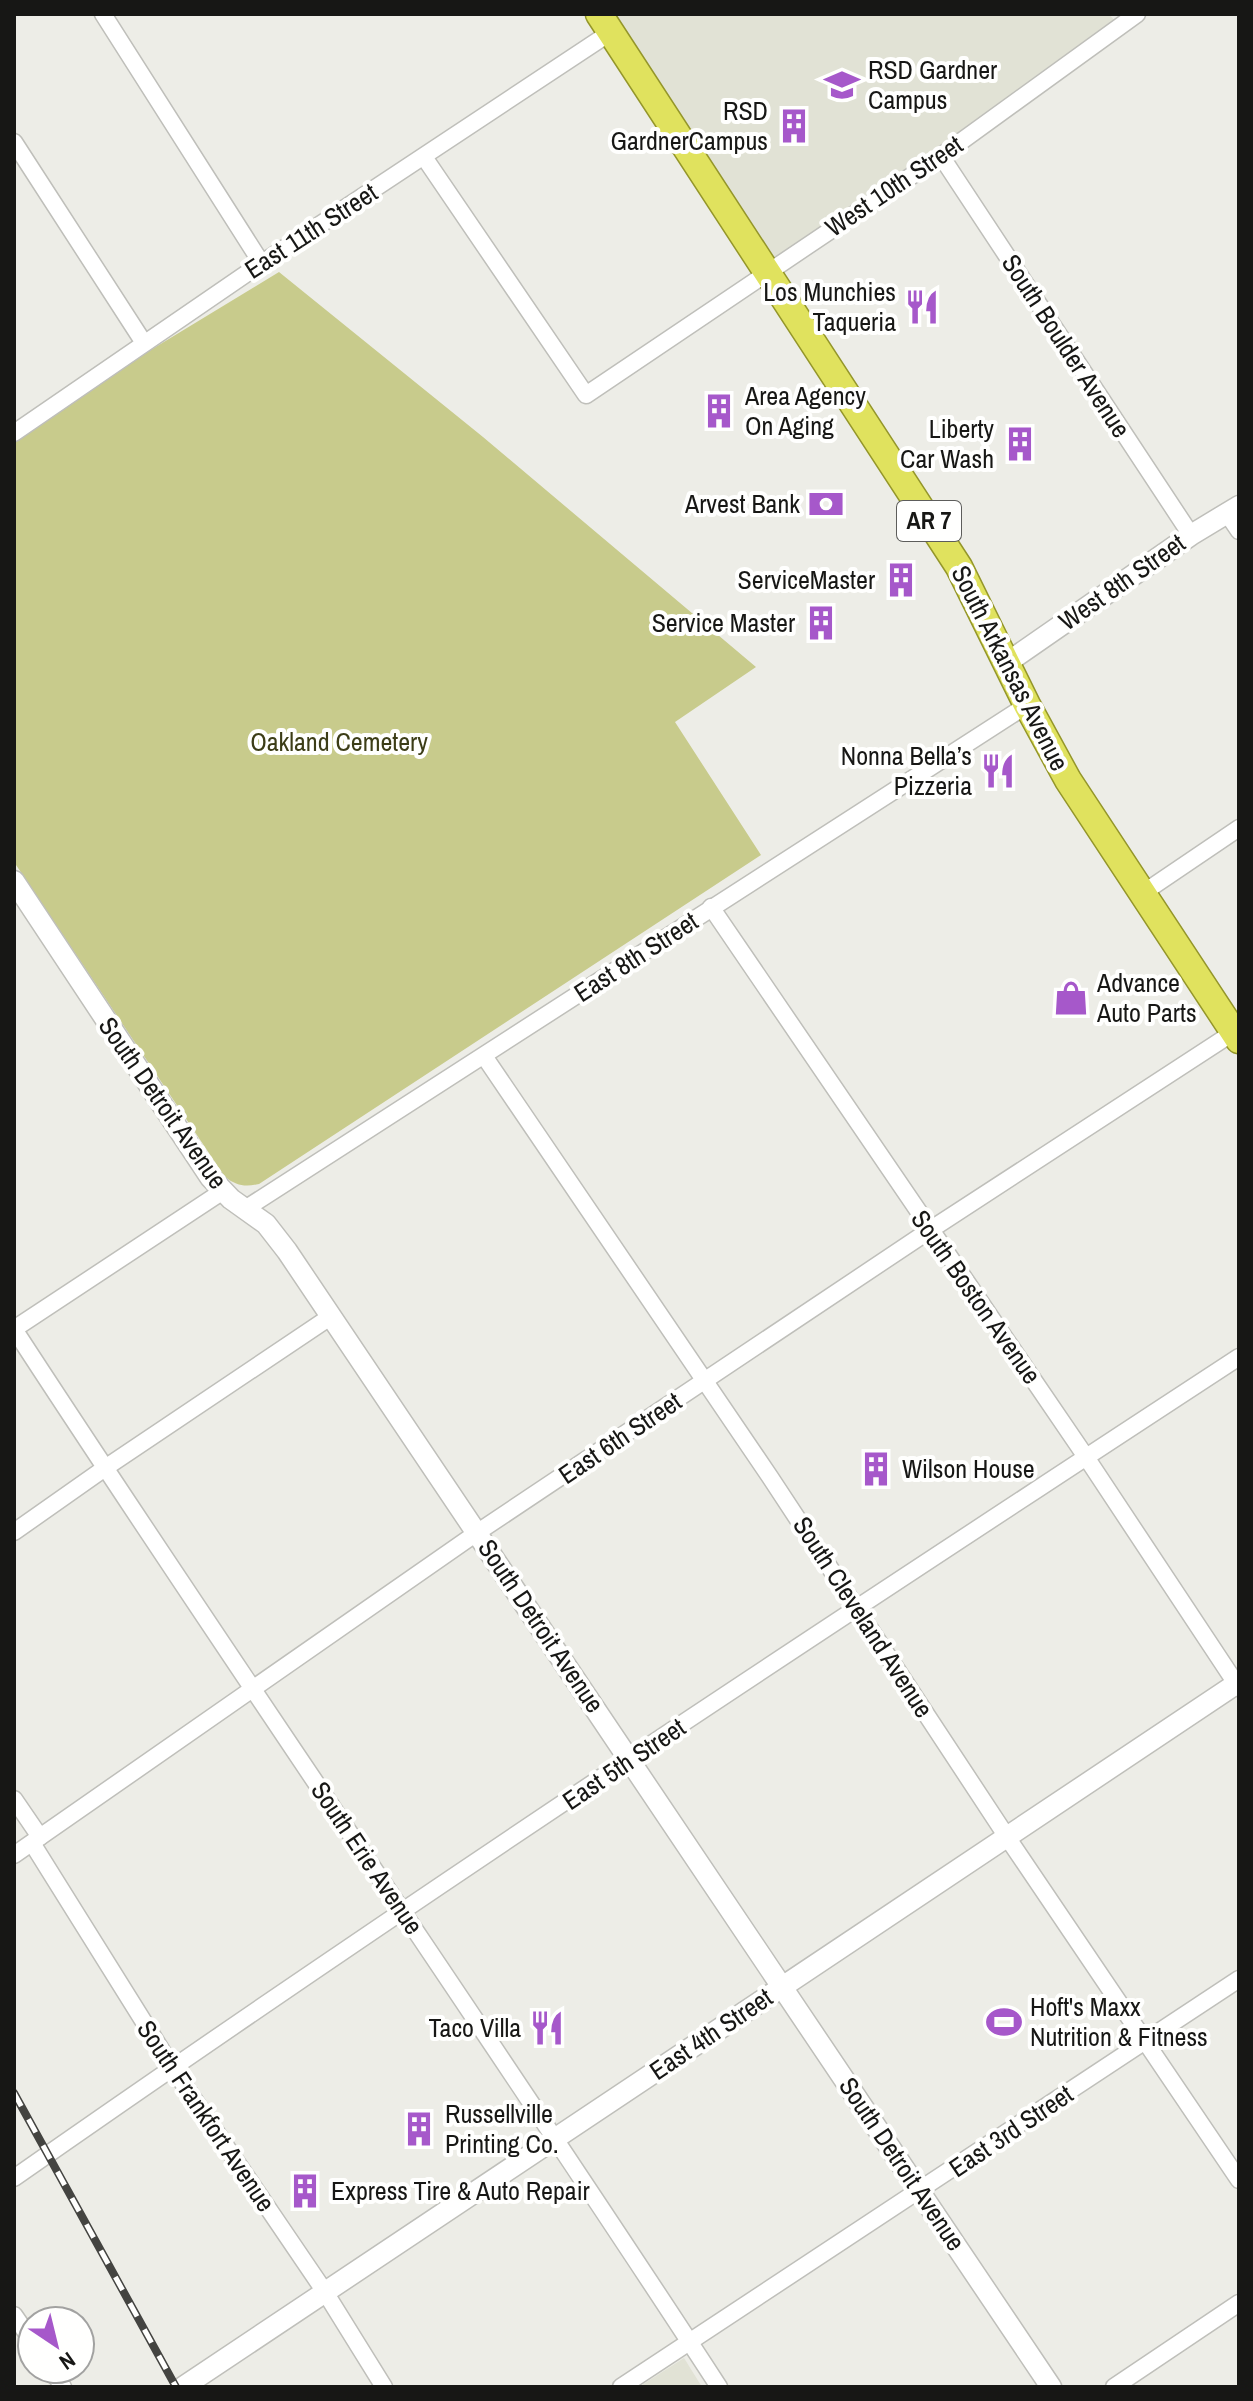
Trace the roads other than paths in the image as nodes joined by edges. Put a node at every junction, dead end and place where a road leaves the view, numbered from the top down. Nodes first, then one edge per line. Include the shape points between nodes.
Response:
1 (103, 14) edge
2 (1137, 14) edge
3 (605, 23) edge
4 (14, 142) edge
5 (941, 156) junction
6 (424, 157) junction
7 (262, 264) junction
8 (765, 273) junction
9 (144, 343) junction
10 (14, 433) edge
11 (1232, 509) edge
12 (1239, 531) edge
13 (1191, 535) junction
14 (1008, 662) junction
15 (1027, 705) junction
16 (1239, 828) edge
17 (14, 881) edge
18 (1143, 893) junction
19 (711, 907) junction
20 (1236, 1036) edge
21 (484, 1056) junction
22 (223, 1191) junction
23 (245, 1209) junction
24 (930, 1230) junction
25 (330, 1317) junction
26 (14, 1329) edge
27 (1239, 1357) edge
28 (706, 1381) junction
29 (1086, 1457) junction
30 (105, 1468) junction
31 (14, 1532) edge
32 (478, 1532) junction
33 (858, 1609) junction
34 (1238, 1685) edge
35 (252, 1688) junction
36 (631, 1760) junction
37 (14, 1799) edge
38 (1007, 1837) junction
39 (36, 1840) junction
40 (14, 1855) edge
41 (403, 1911) junction
42 (1239, 1979) edge
43 (782, 1986) junction
44 (1144, 2042) junction
45 (172, 2067) junction
46 (557, 2138) junction
47 (14, 2178) edge
48 (1239, 2180) edge
49 (920, 2191) junction
50 (325, 2292) junction
51 (1239, 2303) edge
52 (690, 2342) junction
53 (183, 2387) edge
54 (384, 2387) edge
55 (621, 2387) edge
56 (719, 2387) edge
57 (1051, 2387) edge
58 (1114, 2387) edge

1 - 7 street
2 - 5 street, West 10th Street
3 - 6 street, East 11th Street
3 - 8 highway, South Arkansas Avenue / AR 7
4 - 9 street
5 - 8 street, West 10th Street
5 - 13 street, South Boulder Avenue
6 - 7 street, East 11th Street
6 - 8 street, West 10th Street via 586,395
7 - 9 street, East 11th Street
8 - 14 highway, South Arkansas Avenue / AR 7 via 959,567
9 - 10 street, East 11th Street
11 - 12 street
11 - 13 street, West 8th Street
13 - 14 street, West 8th Street
14 - 15 highway, South Arkansas Avenue / AR 7
15 - 18 highway, South Arkansas Avenue / AR 7 via 1068,780
15 - 19 street, East 8th Street
16 - 18 street
17 - 22 street, South Detroit Avenue
18 - 20 highway, South Arkansas Avenue / AR 7
19 - 21 street, East 8th Street
19 - 24 street, South Boston Avenue
20 - 24 street, East 6th Street
21 - 23 street, East 8th Street
21 - 28 street, South Cleveland Avenue
22 - 23 street, South Detroit Avenue
22 - 26 street
23 - 25 street, South Detroit Avenue via 266,1224
24 - 28 street, East 6th Street
24 - 29 street, South Boston Avenue
25 - 30 street
25 - 32 street, South Detroit Avenue
26 - 30 street, South Erie Avenue
27 - 29 street, East 5th Street
28 - 32 street, East 6th Street
28 - 33 street, South Cleveland Avenue
29 - 33 street, East 5th Street
29 - 34 street, South Boston Avenue
30 - 31 street
30 - 35 street, South Erie Avenue
32 - 35 street, East 6th Street
32 - 36 street, South Detroit Avenue
33 - 36 street, East 5th Street
33 - 38 street, South Cleveland Avenue
34 - 38 street, East 4th Street
35 - 39 street, East 6th Street
35 - 41 street, South Erie Avenue
36 - 41 street, East 5th Street
36 - 43 street, South Detroit Avenue
37 - 39 street, South Frankfort Avenue
38 - 43 street, East 4th Street
38 - 44 street, South Cleveland Avenue
39 - 40 street, East 6th Street
39 - 45 street, South Frankfort Avenue
41 - 45 street, East 5th Street
41 - 46 street, South Erie Avenue
42 - 44 street, East 3rd Street
43 - 46 street, East 4th Street
43 - 49 street, South Detroit Avenue
44 - 48 street, South Cleveland Avenue
44 - 49 street, East 3rd Street
45 - 47 street, East 5th Street
45 - 50 street, South Frankfort Avenue
46 - 50 street, East 4th Street
46 - 52 street, South Erie Avenue
49 - 52 street, East 3rd Street
49 - 57 street, South Detroit Avenue
50 - 53 street, East 4th Street
50 - 54 street, South Frankfort Avenue
51 - 58 street
52 - 55 street, East 3rd Street
52 - 56 street, South Erie Avenue

